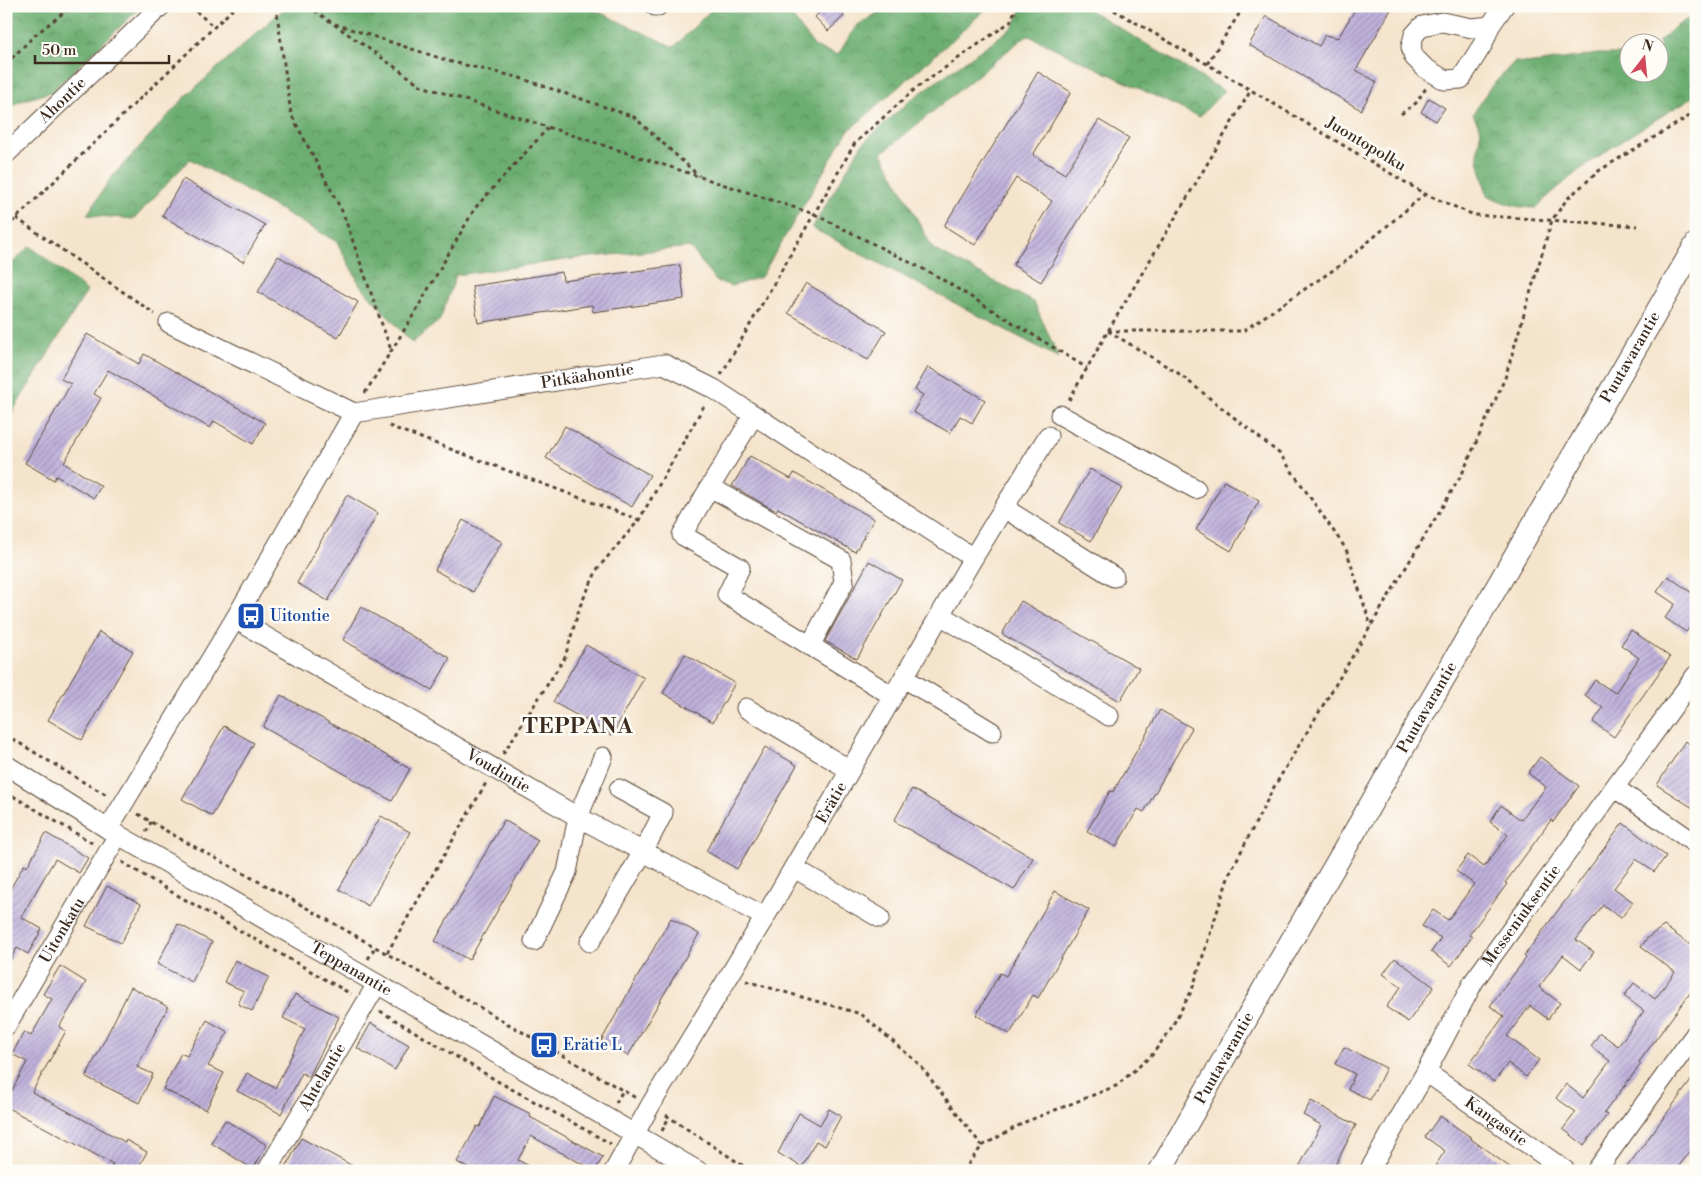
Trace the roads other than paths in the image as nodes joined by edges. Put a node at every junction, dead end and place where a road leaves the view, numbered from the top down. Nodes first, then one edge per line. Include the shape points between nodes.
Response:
1 (161, 6) edge
2 (1504, 6) edge
3 (1490, 26) junction
4 (6, 154) edge
5 (1696, 244) edge
6 (169, 323) road end
7 (354, 413) junction
8 (754, 415) junction
9 (1060, 415) road end
10 (1048, 436) dead end
11 (710, 487) junction
12 (1196, 489) dead end
13 (1004, 508) junction
14 (972, 558) junction
15 (1114, 576) dead end
16 (940, 615) junction
17 (235, 619) junction
18 (810, 646) junction
19 (1696, 675) edge
20 (904, 678) junction
21 (893, 696) junction
22 (746, 708) dead end
23 (1108, 716) dead end
24 (992, 732) dead end
25 (603, 757) dead end
26 (6, 764) edge
27 (850, 770) junction
28 (1615, 788) junction
29 (619, 789) dead end
30 (578, 817) junction
31 (113, 832) junction
32 (1696, 844) edge
33 (643, 852) junction
34 (794, 868) junction
35 (765, 917) junction
36 (880, 918) dead end
37 (534, 941) dead end
38 (590, 942) dead end
39 (377, 984) junction
40 (6, 1026) edge
41 (1696, 1033) edge
42 (1426, 1072) junction
43 (634, 1134) junction
44 (267, 1171) edge
45 (614, 1171) edge
46 (698, 1171) edge
47 (1160, 1171) edge
48 (1369, 1171) edge
49 (1566, 1171) edge
50 (1596, 1171) edge

1 - 4 street, Ahontie
2 - 3 street
3 - 3 street via 1461,79 1445,80 1414,57 1411,47 1414,34 1422,26 1442,22 1472,28
5 - 47 main road, Puutavarantie
6 - 7 street
7 - 8 street, Pitkäahontie via 664,364 714,388
7 - 17 street
8 - 11 street
8 - 14 street, Pitkäahontie
9 - 12 street
10 - 13 street, Erätie
11 - 18 street via 842,560 844,582
11 - 18 street via 682,535 740,568 728,595
13 - 14 street, Erätie
13 - 15 street
14 - 16 street, Erätie
16 - 20 street, Erätie
16 - 23 street
17 - 30 street, Voudintie
17 - 31 street via 123,804
18 - 21 street
19 - 28 street, Messeniuksentie
20 - 21 street, Erätie
20 - 24 street
21 - 27 street, Erätie
22 - 27 street
25 - 30 street
26 - 31 street, Teppanantie
27 - 34 street, Erätie
28 - 32 street
28 - 42 street, Messeniuksentie via 1474,981
29 - 33 street via 663,813
30 - 33 street, Voudintie
30 - 37 street via 567,872
31 - 39 street, Teppanantie
31 - 40 street, Uitonkatu via 108,853
33 - 35 street, Voudintie
33 - 38 street
34 - 35 street, Erätie
34 - 36 street
35 - 43 street, Erätie
39 - 43 street, Teppanantie
39 - 44 street, Ahtelantie
41 - 50 street
42 - 48 street, Messeniuksentie
42 - 49 street, Kangastie
43 - 45 street, Erätie
43 - 46 street, Teppanantie

